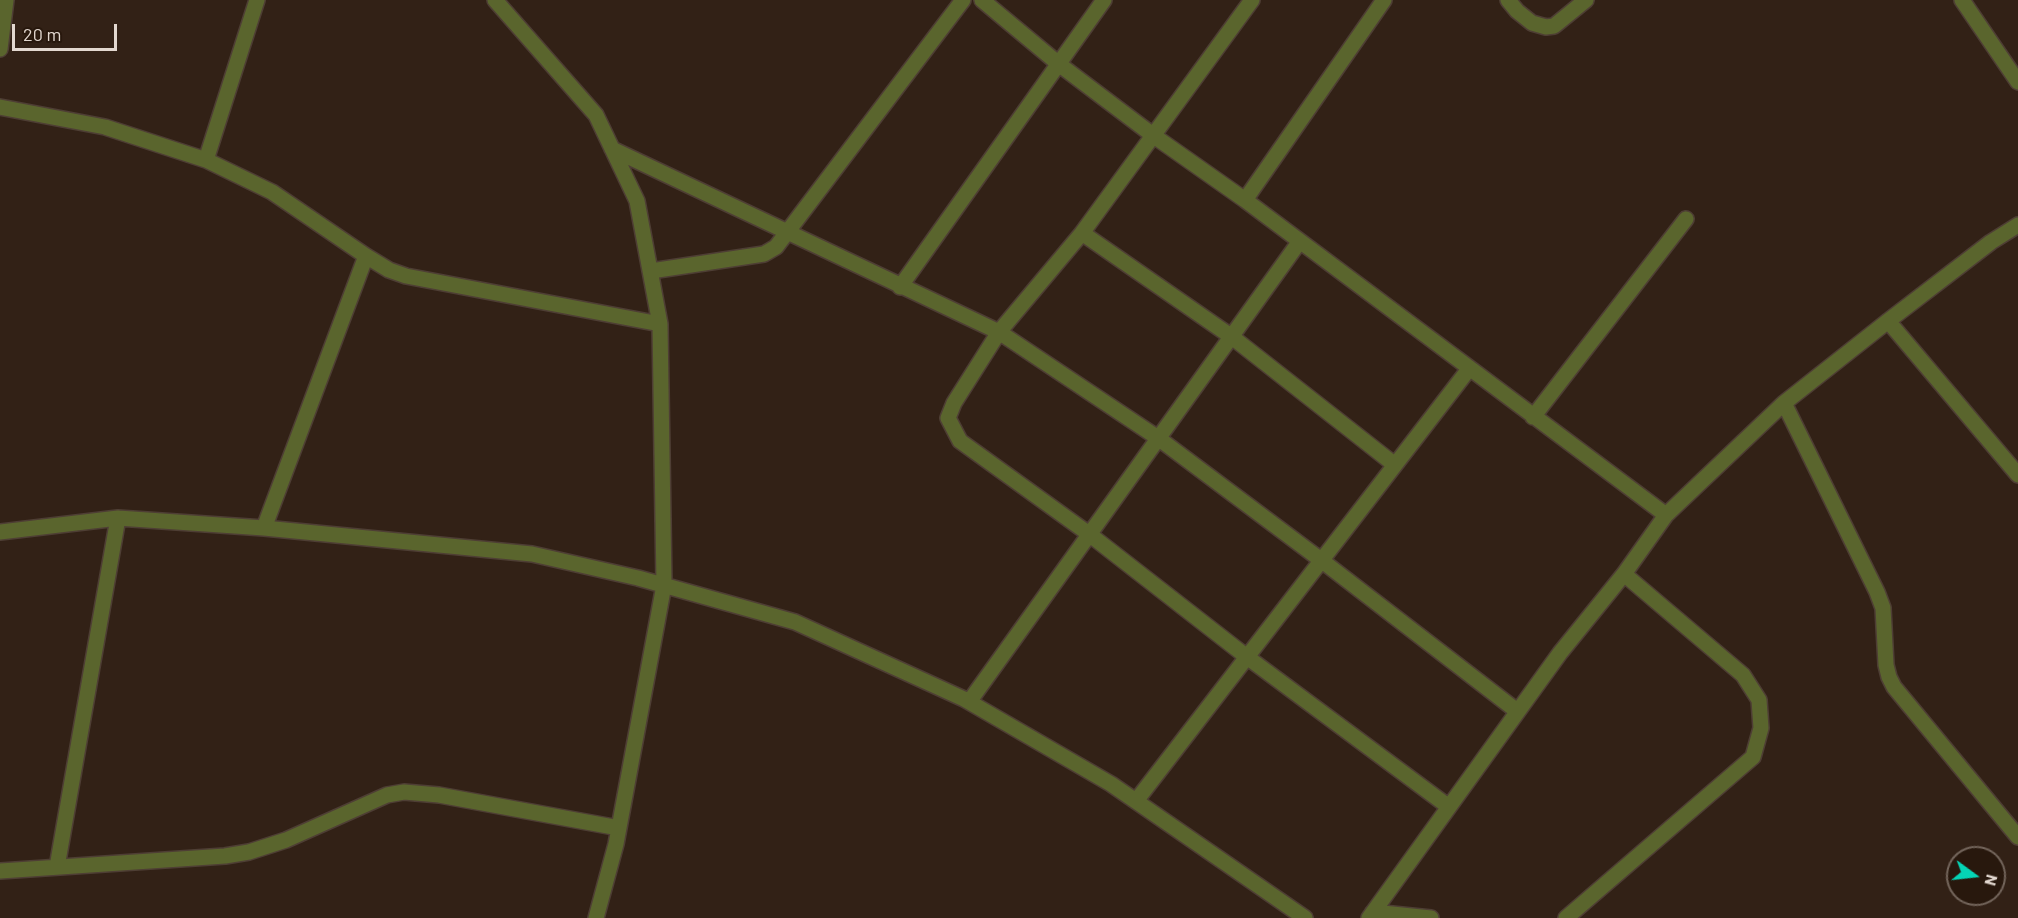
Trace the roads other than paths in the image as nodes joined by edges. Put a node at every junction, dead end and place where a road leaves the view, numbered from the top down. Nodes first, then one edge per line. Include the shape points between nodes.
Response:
1 (6, 0) edge
2 (257, 0) edge
3 (495, 0) edge
4 (963, 0) edge
5 (982, 0) edge
6 (1104, 0) edge
7 (1252, 0) edge
8 (1384, 0) edge
9 (1508, 0) edge
10 (1586, 0) edge
11 (1962, 0) edge
12 (0, 49) edge
13 (1060, 65) junction
14 (2018, 82) edge
15 (0, 107) edge
16 (1154, 135) junction
17 (612, 149) junction
18 (206, 160) junction
19 (1245, 200) junction
20 (1686, 219) dead end
21 (2018, 225) edge
22 (1082, 232) junction
23 (788, 233) junction
24 (1300, 241) junction
25 (366, 256) junction
26 (651, 271) junction
27 (900, 287) junction
28 (1888, 321) junction
29 (660, 324) junction
30 (999, 332) junction
31 (1232, 337) junction
32 (1468, 369) junction
33 (1784, 403) junction
34 (1533, 417) junction
35 (1158, 438) junction
36 (1395, 465) junction
37 (2018, 475) edge
38 (1666, 515) junction
39 (118, 518) junction
40 (264, 528) junction
41 (0, 532) edge
42 (1089, 534) junction
43 (1321, 560) junction
44 (1624, 574) junction
45 (664, 585) junction
46 (1247, 657) junction
47 (969, 702) junction
48 (1517, 711) junction
49 (1136, 801) junction
50 (1449, 807) junction
51 (619, 828) junction
52 (2018, 837) edge
53 (57, 867) junction
54 (0, 871) edge
55 (1371, 915) edge
56 (596, 918) edge
57 (1305, 918) edge
58 (1431, 918) edge
59 (1566, 918) edge

1 - 12 street
2 - 18 street
3 - 17 street via 596,115
4 - 23 street
5 - 13 street
6 - 13 street
7 - 16 street
8 - 19 street
9 - 10 street via 1532,23 1546,27 1554,26
11 - 14 street
13 - 16 street
13 - 27 street
15 - 18 street via 105,126
16 - 19 street
16 - 22 street
17 - 23 street
17 - 26 street via 638,201
18 - 25 street via 272,192
19 - 24 street
20 - 34 street
21 - 28 street
22 - 30 street
22 - 31 street
23 - 26 street via 764,254
23 - 27 street
24 - 31 street
24 - 32 street
25 - 29 street via 406,276
25 - 40 street
26 - 29 street
27 - 30 street
28 - 33 street
28 - 37 street
29 - 45 street
30 - 35 street
30 - 42 street via 949,411 949,424 960,441
31 - 35 street
31 - 36 street
32 - 34 street
32 - 36 street
33 - 38 street
33 - 52 street via 1877,592 1883,608 1886,664 1894,687
34 - 38 street
35 - 42 street
35 - 43 street
36 - 43 street
38 - 44 street
39 - 40 street
39 - 41 street
39 - 53 street
40 - 45 street via 531,554
42 - 46 street
42 - 47 street
43 - 46 street
43 - 48 street
44 - 48 street
44 - 59 street via 1743,675 1759,700 1761,728 1753,757
45 - 47 street via 795,622
45 - 51 street
46 - 49 street
46 - 50 street
47 - 49 street
48 - 50 street
49 - 57 street
50 - 55 street
51 - 53 street via 404,792 387,795 286,840 249,852
51 - 56 street
53 - 54 street
55 - 58 street

